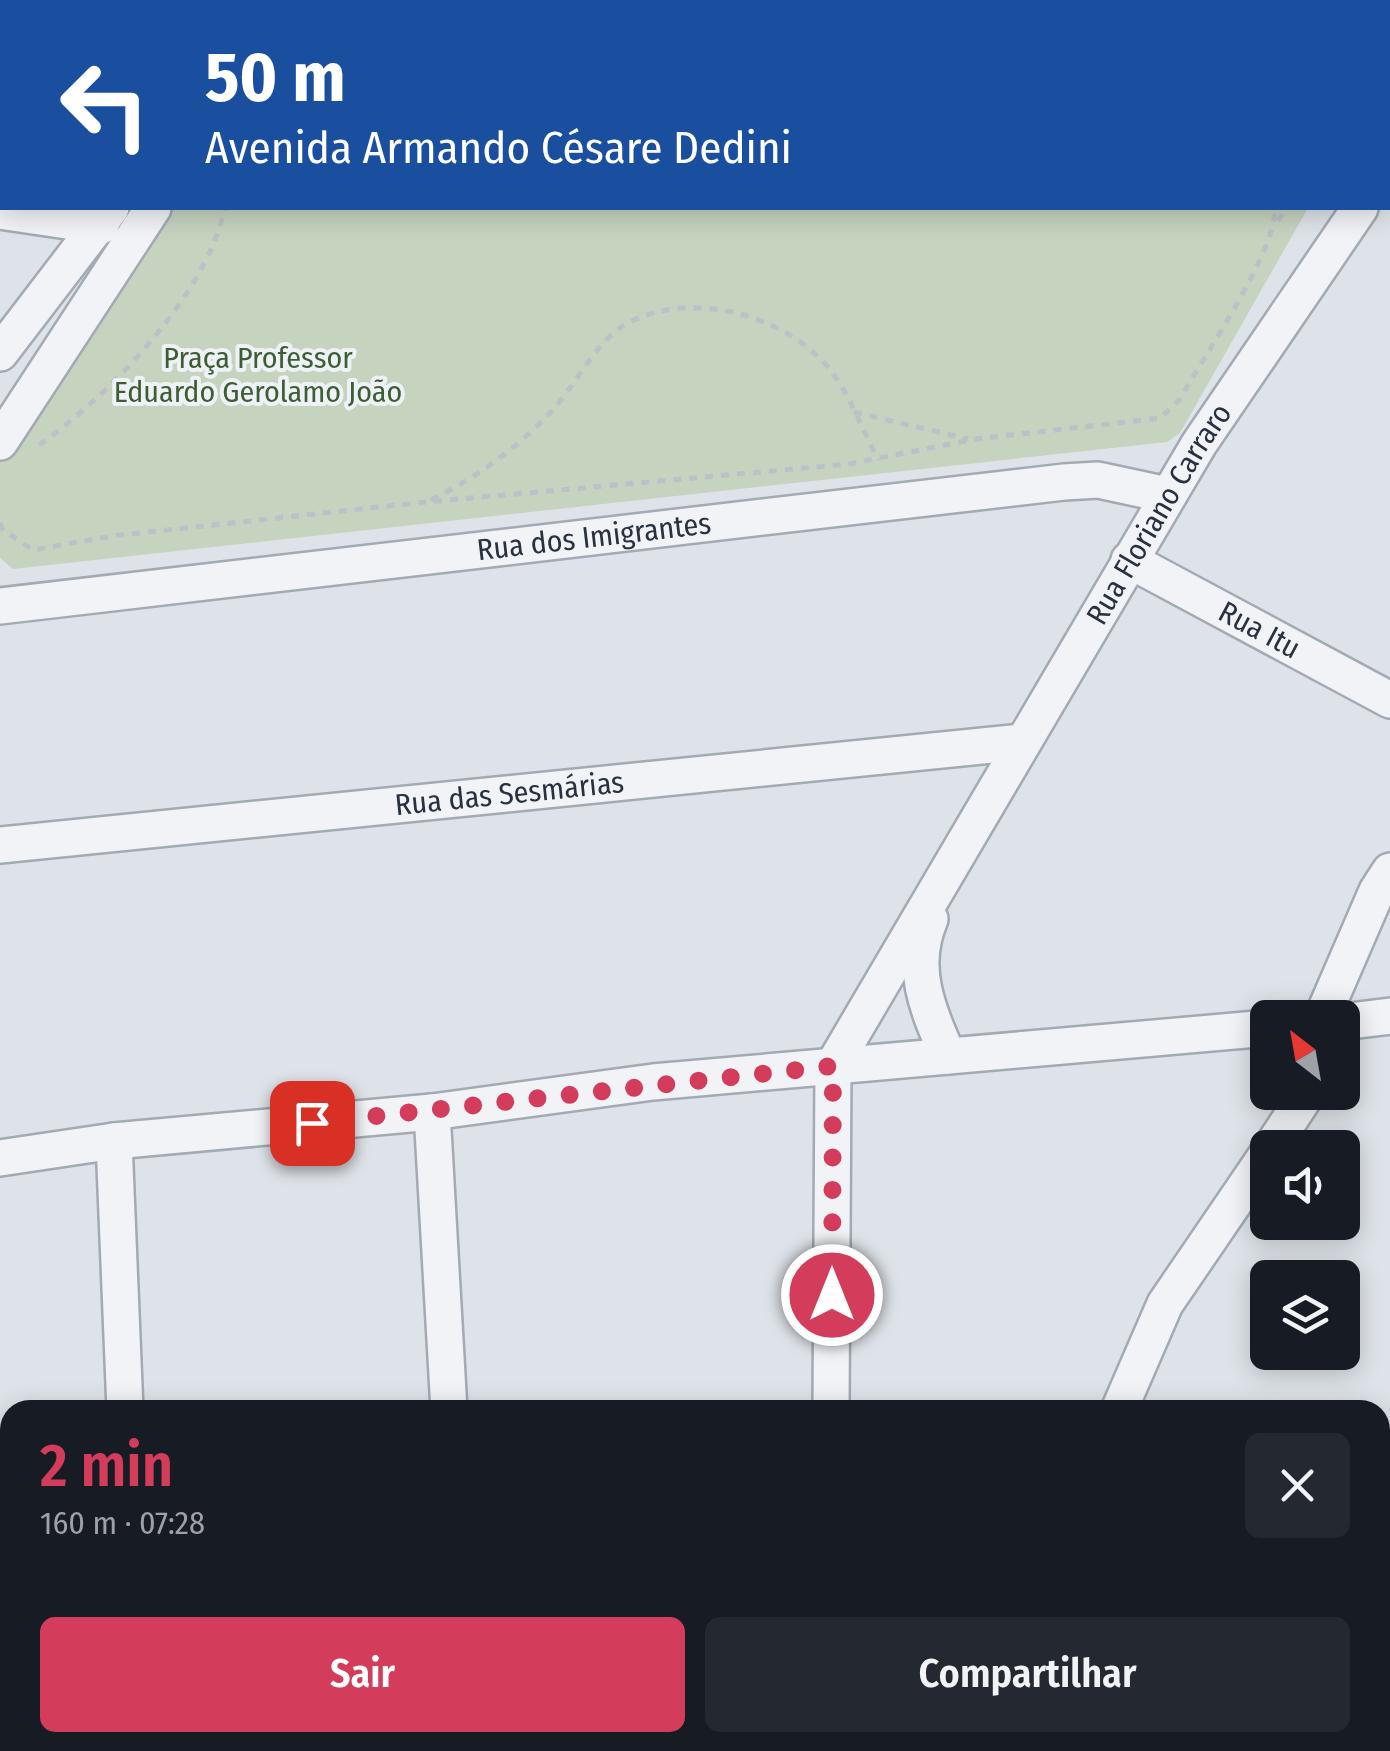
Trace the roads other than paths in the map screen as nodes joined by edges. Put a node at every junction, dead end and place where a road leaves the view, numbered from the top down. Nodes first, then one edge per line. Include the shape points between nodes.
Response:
1 (152, 210) edge
2 (1359, 210) edge
3 (0, 211) edge
4 (106, 217) edge
5 (0, 309) edge
6 (3, 349) edge
7 (16, 446) edge
8 (1168, 495) junction
9 (1129, 560) junction
10 (6, 599) edge
11 (1390, 700) edge
12 (1022, 742) junction
13 (970, 827) junction
14 (0, 844) edge
15 (1390, 871) edge
16 (1356, 1000) edge
17 (1250, 1030) edge
18 (948, 1056) junction
19 (833, 1066) junction
20 (432, 1112) junction
21 (114, 1141) junction
22 (0, 1158) edge
23 (1250, 1178) edge
24 (125, 1400) edge
25 (447, 1400) edge
26 (831, 1400) edge
27 (1123, 1400) edge

1 - 7 street
2 - 8 street, Rua Floriano Carraro
3 - 4 street
4 - 6 street
5 - 6 street
8 - 9 street, Rua Floriano Carraro
8 - 10 street, Rua dos Imigrantes via 1098,480 1064,482
9 - 11 street, Rua Itu
9 - 12 street, Rua Floriano Carraro
12 - 13 street, Rua Floriano Carraro
12 - 14 street, Rua das Sesmárias
13 - 18 street, Rua Floriano Carraro via 921,940 926,1003
13 - 19 street, Rua Floriano Carraro
15 - 16 street via 1377,890
17 - 18 street
18 - 19 street
19 - 20 street
19 - 26 street
20 - 21 street
20 - 25 street
21 - 22 street
21 - 24 street
23 - 27 street via 1165,1304

